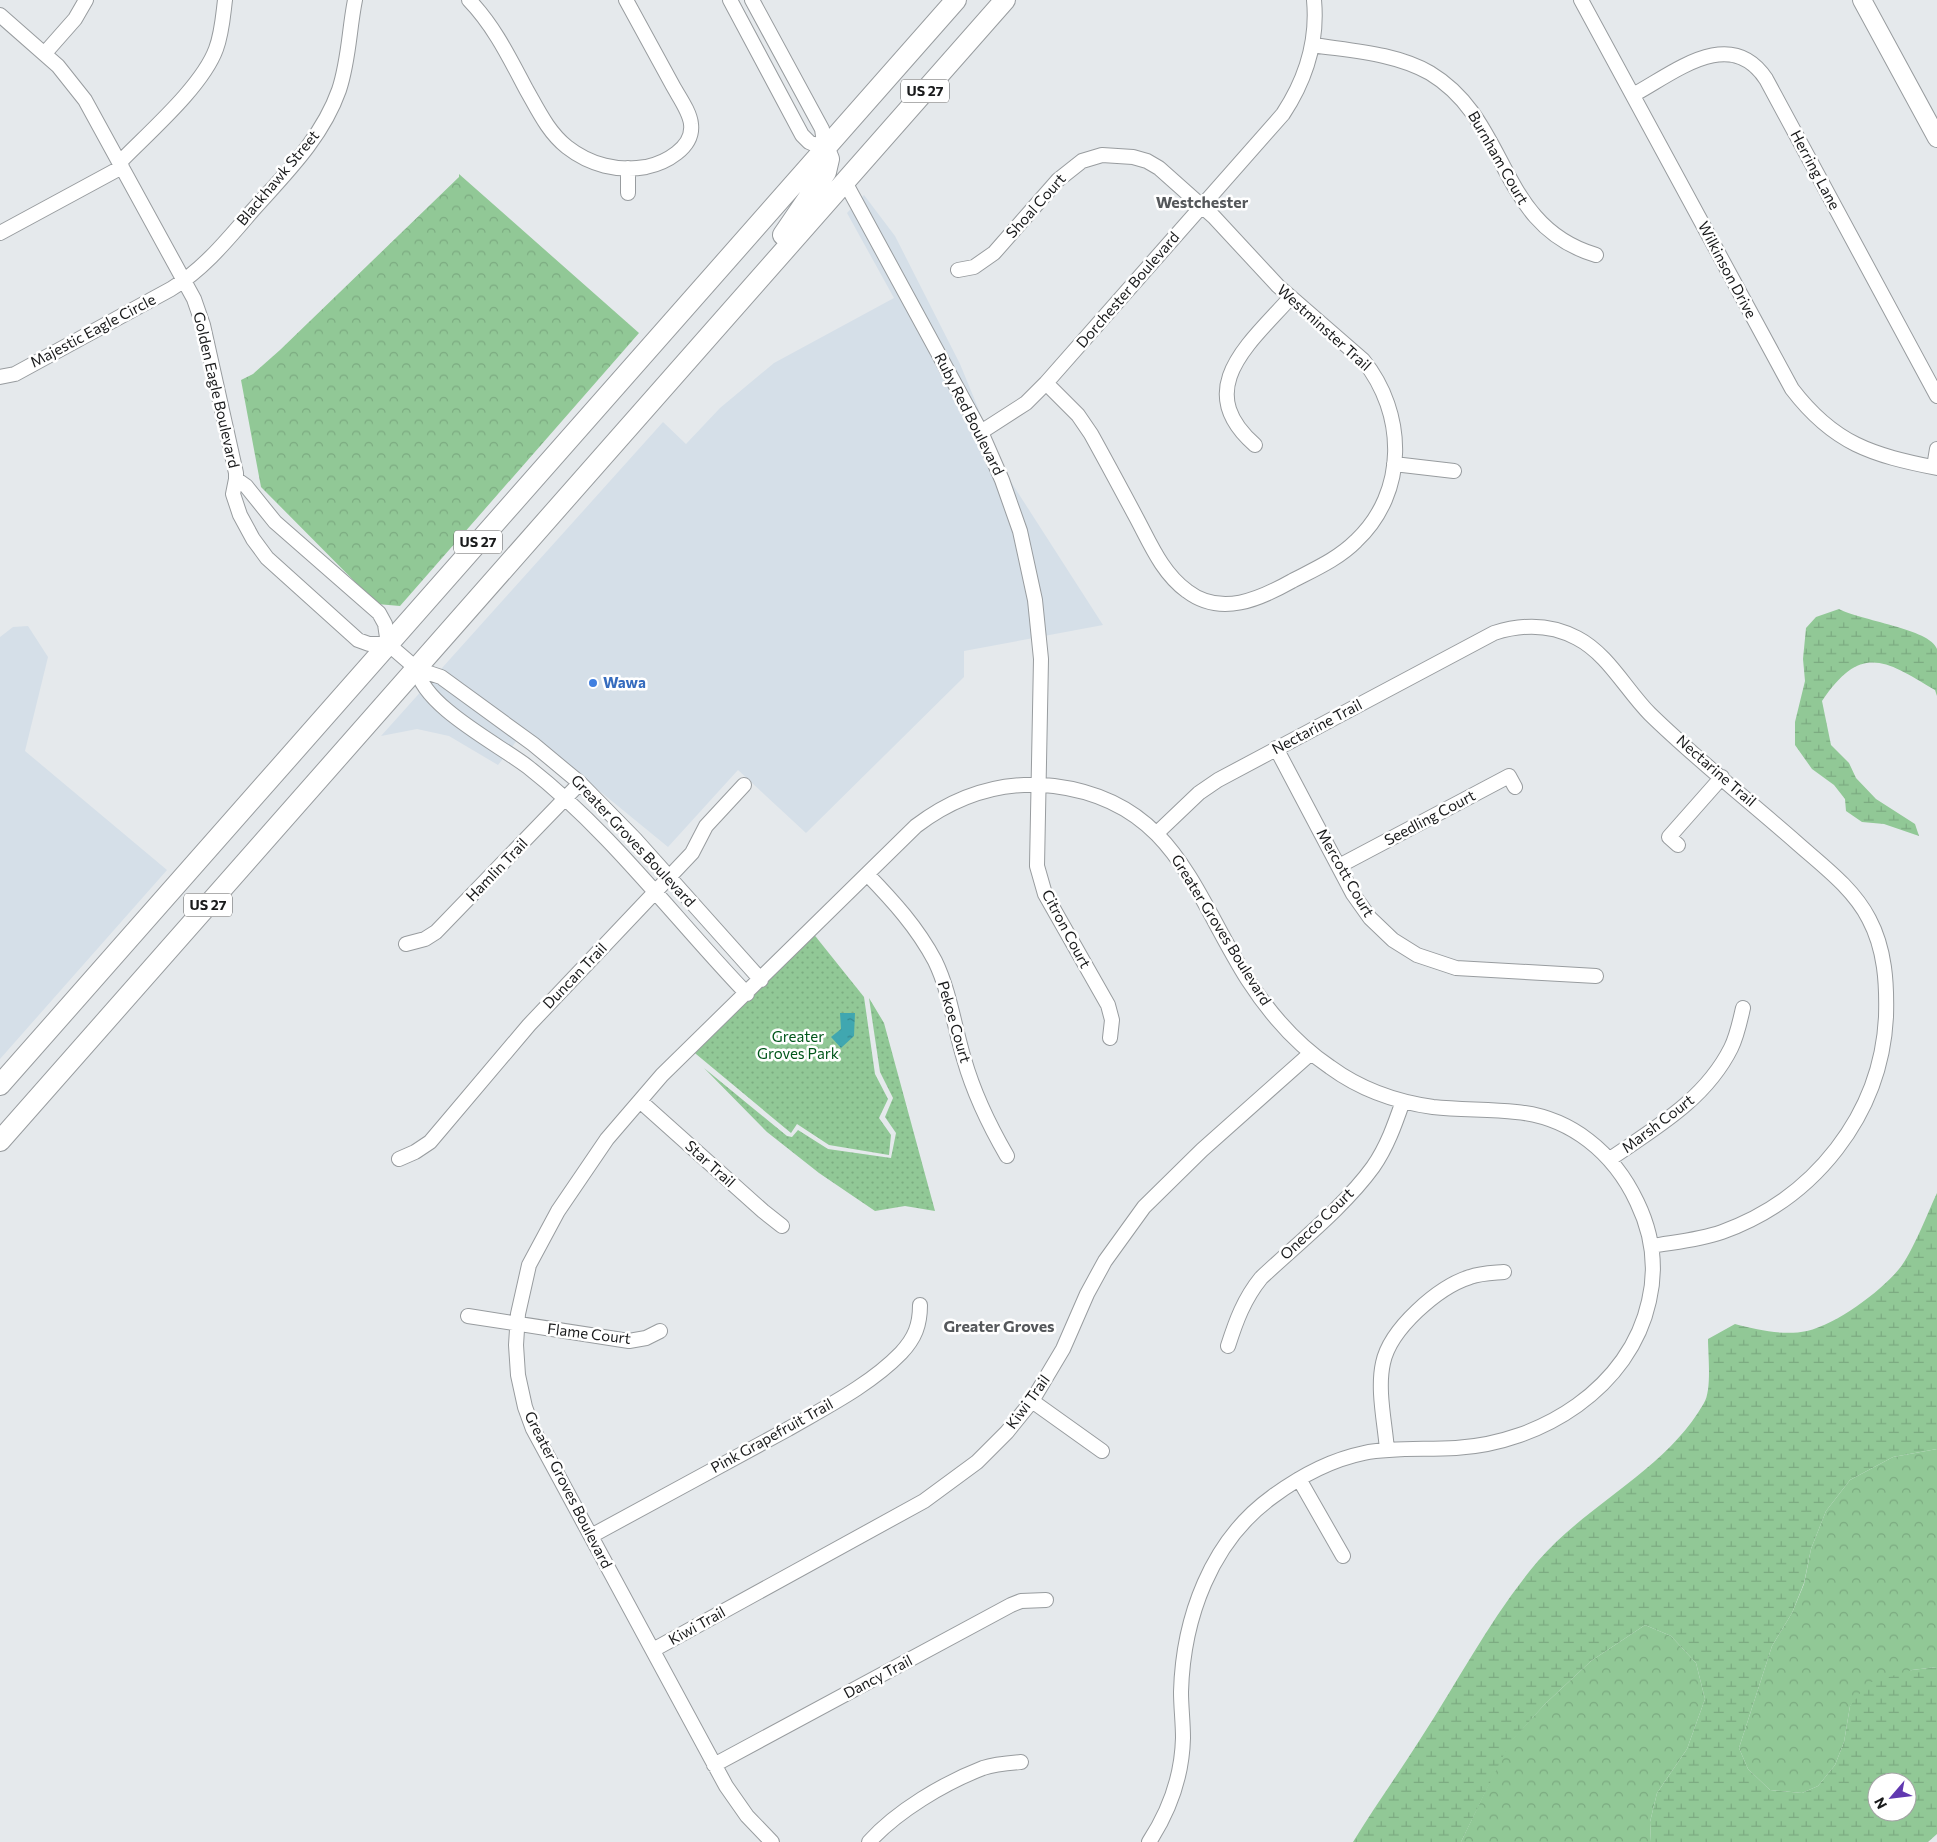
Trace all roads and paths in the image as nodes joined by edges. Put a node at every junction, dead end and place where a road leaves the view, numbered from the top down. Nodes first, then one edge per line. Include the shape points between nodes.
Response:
1 (86, 0) edge
2 (225, 0) edge
3 (355, 0) edge
4 (469, 0) edge
5 (626, 0) edge
6 (730, 0) edge
7 (752, 0) edge
8 (956, 0) edge
9 (990, 0) edge
10 (1005, 0) edge
11 (1314, 0) edge
12 (1581, 0) edge
13 (1862, 0) edge
14 (0, 15) edge
15 (972, 37) junction
16 (1313, 45) junction
17 (45, 53) junction
18 (787, 64) junction
19 (769, 73) junction
20 (1633, 95) junction
21 (1937, 138) edge
22 (825, 150) junction
23 (1119, 155) joint
24 (120, 165) junction
25 (628, 168) junction
26 (845, 182) junction
27 (628, 192) dead end
28 (1202, 206) junction
29 (0, 233) edge
30 (1596, 255) dead end
31 (958, 270) dead end
32 (184, 280) junction
33 (1290, 298) junction
34 (0, 377) edge
35 (1046, 383) junction
36 (667, 384) junction
37 (1937, 396) edge
38 (981, 432) junction
39 (1254, 445) dead end
40 (1937, 449) edge
41 (1394, 464) junction
42 (1935, 467) edge
43 (1454, 471) dead end
44 (236, 479) junction
45 (388, 644) junction
46 (416, 669) junction
47 (1276, 748) junction
48 (1722, 777) junction
49 (580, 783) junction
50 (1039, 784) junction
51 (744, 785) dead end
52 (1515, 787) dead end
53 (565, 798) junction
54 (1157, 833) junction
55 (1678, 845) dead end
56 (1339, 866) junction
57 (867, 874) junction
58 (669, 878) junction
59 (655, 892) junction
60 (406, 944) dead end
61 (1596, 976) dead end
62 (761, 980) junction
63 (747, 994) junction
64 (1743, 1008) dead end
65 (1110, 1038) dead end
66 (1311, 1053) junction
67 (0, 1085) edge
68 (640, 1101) junction
69 (1403, 1101) junction
70 (0, 1141) edge
71 (1008, 1156) dead end
72 (399, 1159) dead end
73 (1610, 1159) junction
74 (782, 1226) dead end
75 (1652, 1246) junction
76 (1504, 1272) dead end
77 (920, 1305) dead end
78 (468, 1316) dead end
79 (517, 1325) junction
80 (660, 1331) dead end
81 (1228, 1346) dead end
82 (1032, 1401) junction
83 (1387, 1450) junction
84 (1102, 1451) dead end
85 (1299, 1478) junction
86 (591, 1536) junction
87 (1343, 1556) dead end
88 (1046, 1600) dead end
89 (653, 1650) junction
90 (1021, 1762) dead end
91 (714, 1765) junction
92 (772, 1842) edge
93 (869, 1842) edge
94 (1149, 1842) edge

1 - 17 street
2 - 24 street via 220,35 210,63
3 - 32 street, Blackhawk Street via 344,71 324,123 292,166 216,252
4 - 25 street via 494,31 553,134 584,158 610,167
5 - 25 street via 692,123 688,139 673,156 654,165
6 - 19 street
7 - 18 street
8 - 22 highway, US 27
9 - 15 highway via 975,22
10 - 15 highway, US 27
11 - 16 street, Dorchester Boulevard
12 - 20 street, Wilkinson Drive
13 - 21 main road
14 - 17 street, Golden Eagle Boulevard
15 - 26 highway, US 27
16 - 28 street, Dorchester Boulevard via 1303,80 1286,109
16 - 30 street, Burnham Court via 1395,59 1422,69 1442,82 1477,118 1533,216 1558,238
17 - 24 street, Golden Eagle Boulevard via 85,100
18 - 19 street
18 - 22 street via 822,129
19 - 22 street via 802,135 808,142
20 - 37 street, Herring Lane via 1713,54 1734,54 1757,68 1771,88
20 - 42 street, Wilkinson Drive via 1780,369 1800,399 1824,424 1857,446 1893,460
22 - 36 highway via 829,163 823,177 785,232 672,360 667,371
22 - 45 highway, US 27
23 - 28 street, Westminster Trail via 1147,161 1159,168
23 - 31 street, Shoal Court via 1091,157 1068,170 994,253 974,267
24 - 29 street
24 - 32 street, Golden Eagle Boulevard
25 - 27 street
26 - 36 highway, US 27
26 - 38 street, Ruby Red Boulevard
28 - 33 street, Westminster Trail
28 - 35 street, Dorchester Boulevard
32 - 34 street, Majestic Eagle Circle via 14,374
32 - 44 street, Golden Eagle Boulevard via 203,325
33 - 39 street via 1240,354 1228,380 1226,396 1233,419
33 - 41 street, Westminster Trail via 1373,372 1393,420
35 - 38 street, Dorchester Boulevard via 1026,403
35 - 41 street, Westminster Trail via 1078,415 1091,434 1161,562 1187,591 1205,601 1230,604 1260,598 1342,553 1362,535 1379,512 1390,486
36 - 46 highway, US 27
38 - 50 street, Ruby Red Boulevard via 1020,531 1035,600 1041,659
40 - 42 street
41 - 43 street
44 - 45 street via 246,486 275,522 379,614 385,624
44 - 45 street, Golden Eagle Boulevard via 234,501 252,539 267,558 358,640 369,644
45 - 46 street, Greater Groves Boulevard
45 - 67 highway, US 27
46 - 49 street, Greater Groves Boulevard via 441,677 533,744
46 - 53 street, Greater Groves Boulevard via 427,693 468,726 522,762
46 - 70 highway, US 27
47 - 48 street, Nectarine Trail via 1485,637 1507,629 1535,626 1563,632 1586,643 1650,714
47 - 54 street, Nectarine Trail via 1199,793
47 - 56 street, Mercott Court
48 - 55 street via 1669,837
48 - 75 street, Nectarine Trail via 1840,880 1869,917 1885,971 1883,1045 1861,1112 1836,1151 1808,1181 1765,1212 1735,1227 1699,1238
49 - 53 street, Hamlin Trail
49 - 58 street, Greater Groves Boulevard
50 - 54 street, Greater Groves Boulevard via 1076,790 1099,798 1130,813
50 - 57 street, Greater Groves Boulevard via 977,792 954,801 916,826
50 - 65 street, Citron Court via 1036,856 1039,876 1050,902 1108,1005 1112,1020
51 - 58 street, Duncan Trail via 706,826 692,853
52 - 56 street, Seedling Court via 1509,776
53 - 59 street, Greater Groves Boulevard
53 - 60 street, Hamlin Trail via 436,932
54 - 66 street, Greater Groves Boulevard via 1188,873 1262,999 1281,1024
56 - 61 street, Mercott Court via 1370,918 1393,940 1416,955 1438,964 1466,969
57 - 62 street, Greater Groves Boulevard
57 - 71 street, Pekoe Court via 907,917 935,961 950,1002 971,1082 991,1129
58 - 59 street, Duncan Trail
58 - 62 street, Greater Groves Boulevard
59 - 63 street, Greater Groves Boulevard
59 - 72 street, Duncan Trail via 528,1025 430,1142
62 - 63 street, Greater Groves Boulevard
63 - 68 street, Greater Groves Boulevard via 662,1075
64 - 73 street, Marsh Court via 1731,1048 1706,1085 1673,1117
66 - 69 street, Greater Groves Boulevard via 1350,1080
66 - 82 street, Kiwi Trail via 1164,1186 1124,1233 1087,1294 1063,1349
68 - 74 street, Star Trail
68 - 79 street, Greater Groves Boulevard via 580,1177 538,1245 524,1284
69 - 73 street, Greater Groves Boulevard via 1443,1108 1531,1114 1571,1128
69 - 81 street, Onecco Court via 1394,1127 1373,1167 1352,1192 1261,1278 1236,1319
73 - 75 street, Greater Groves Boulevard via 1638,1202
75 - 83 street, Greater Groves Boulevard via 1652,1284 1642,1326 1624,1359 1596,1391 1578,1405 1539,1428 1511,1439 1457,1448
76 - 83 street via 1482,1274 1457,1283 1412,1316 1392,1338 1381,1375
77 - 86 street, Pink Grapefruit Trail via 920,1322 912,1340 864,1383
78 - 79 street, Flame Court
79 - 80 street, Flame Court via 629,1341
79 - 86 street, Greater Groves Boulevard via 518,1370 529,1418
82 - 84 street
82 - 89 street, Kiwi Trail via 977,1462 924,1501
83 - 85 street, Greater Groves Boulevard via 1356,1455
85 - 87 street
85 - 94 street, Greater Groves Boulevard via 1266,1501 1239,1526 1217,1558 1203,1587 1192,1618 1182,1673 1180,1770 1170,1806
86 - 89 street, Greater Groves Boulevard
88 - 91 street, Dancy Trail via 1020,1601 1011,1605
89 - 91 street, Greater Groves Boulevard
90 - 93 street via 994,1765 960,1779 895,1817
91 - 92 street, Greater Groves Boulevard via 739,1806

